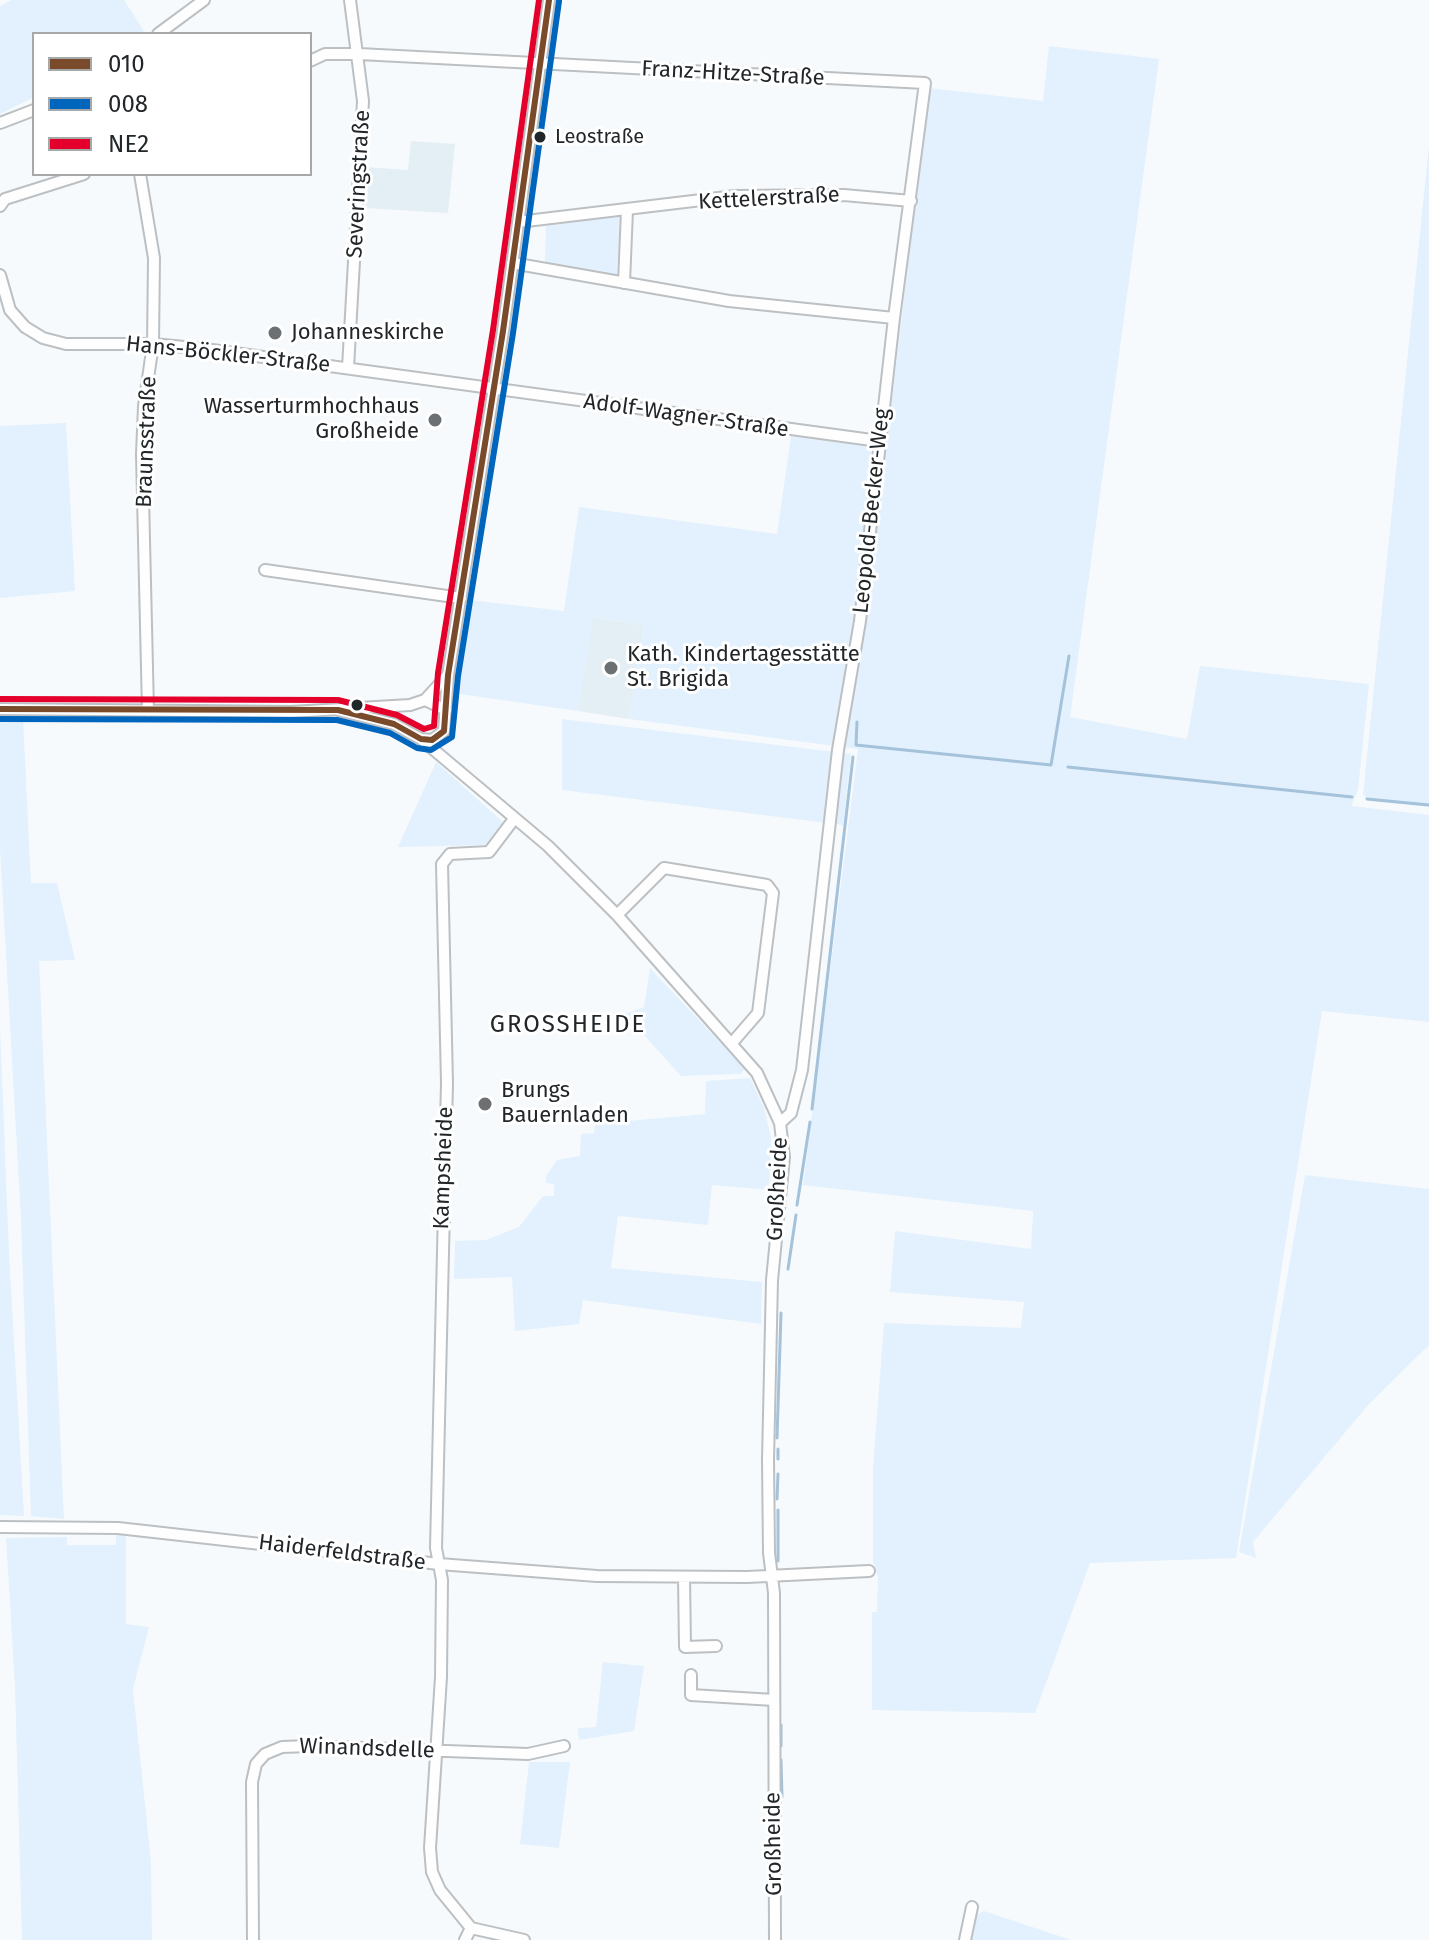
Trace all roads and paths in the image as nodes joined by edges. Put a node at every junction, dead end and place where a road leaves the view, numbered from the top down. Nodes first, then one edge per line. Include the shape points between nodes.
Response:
1 (204, 0) edge
2 (350, 0) edge
3 (549, 0) edge
4 (161, 32) edge
5 (359, 54) junction
6 (312, 60) edge
7 (541, 64) junction
8 (925, 83) joint
9 (32, 111) edge
10 (0, 123) edge
11 (78, 176) edge
12 (140, 176) edge
13 (911, 201) junction
14 (0, 206) edge
15 (627, 210) junction
16 (518, 222) junction
17 (512, 263) junction
18 (0, 275) edge
19 (624, 283) junction
20 (894, 318) junction
21 (153, 344) junction
22 (348, 368) junction
23 (493, 389) junction
24 (879, 441) junction
25 (265, 570) dead end
26 (461, 598) junction
27 (448, 675) junction
28 (425, 700) junction
29 (410, 705) junction
30 (0, 709) edge
31 (338, 710) junction
32 (446, 710) junction
33 (148, 711) junction
34 (409, 733) junction
35 (440, 737) junction
36 (421, 739) junction
37 (450, 763) junction
38 (514, 819) junction
39 (617, 915) junction
40 (732, 1043) junction
41 (780, 1123) junction
42 (0, 1527) edge
43 (439, 1564) junction
44 (869, 1571) dead end
45 (771, 1576) junction
46 (684, 1577) junction
47 (716, 1646) dead end
48 (691, 1675) dead end
49 (774, 1700) junction
50 (564, 1746) dead end
51 (437, 1751) junction
52 (972, 1907) dead end
53 (471, 1928) junction
54 (253, 1940) edge
55 (465, 1940) edge
56 (524, 1940) edge
57 (775, 1940) edge
58 (965, 1940) edge

1 - 4 street
2 - 5 street, Severingstraße
3 - 7 street
5 - 6 street, Franz-Hitze-Straße via 325,54
5 - 7 street, Franz-Hitze-Straße
5 - 22 street, Severingstraße via 363,101
7 - 8 street, Franz-Hitze-Straße
7 - 16 street
8 - 13 street, Leopold-Becker-Weg
9 - 10 street
11 - 14 street via 5,199
12 - 21 street, Braunsstraße via 154,258
13 - 15 street, Kettelerstraße via 764,195
13 - 20 street, Leopold-Becker-Weg
15 - 16 street, Kettelerstraße
15 - 19 street
16 - 17 street
17 - 19 street
17 - 23 street
18 - 21 street, Hans-Böckler-Straße via 10,310 43,338 66,344
19 - 20 street via 729,301
20 - 24 street, Leopold-Becker-Weg
21 - 22 street, Hans-Böckler-Straße
21 - 33 street, Braunsstraße via 142,454
22 - 23 street, Hans-Böckler-Straße
23 - 24 street, Adolf-Wagner-Straße
23 - 26 street
24 - 41 street, Leopold-Becker-Weg via 802,1070 791,1113
25 - 26 street
26 - 27 street
27 - 28 street
27 - 32 street
28 - 29 street
28 - 32 street
29 - 31 street
29 - 34 street via 403,719
30 - 33 street
31 - 33 street
31 - 34 street
32 - 35 street via 447,724
34 - 36 street
35 - 36 street
35 - 37 street, Großheide
36 - 37 street, Großheide
37 - 38 street, Großheide
38 - 39 street, Großheide
38 - 43 street, Kampsheide via 489,852 450,854 442,864 447,1083
39 - 40 street, Großheide
39 - 40 street via 664,868 767,885 773,893 758,1013
40 - 41 street, Großheide via 757,1073
41 - 45 street, Großheide via 784,1157 769,1346
42 - 43 street, Haiderfeldstraße via 180,1534
43 - 46 street, Haiderfeldstraße
43 - 51 street, Kampsheide
44 - 45 street, Haiderfeldstraße
45 - 46 street, Haiderfeldstraße
45 - 49 street, Großheide
46 - 47 street via 685,1647
48 - 49 street via 691,1695
49 - 57 street, Großheide
50 - 51 street, Winandsdelle via 528,1754
51 - 53 street, Kampsheide via 432,1872 452,1908
51 - 54 street, Winandsdelle via 282,1747 261,1757 252,1792
52 - 58 street
53 - 55 street
53 - 56 street

